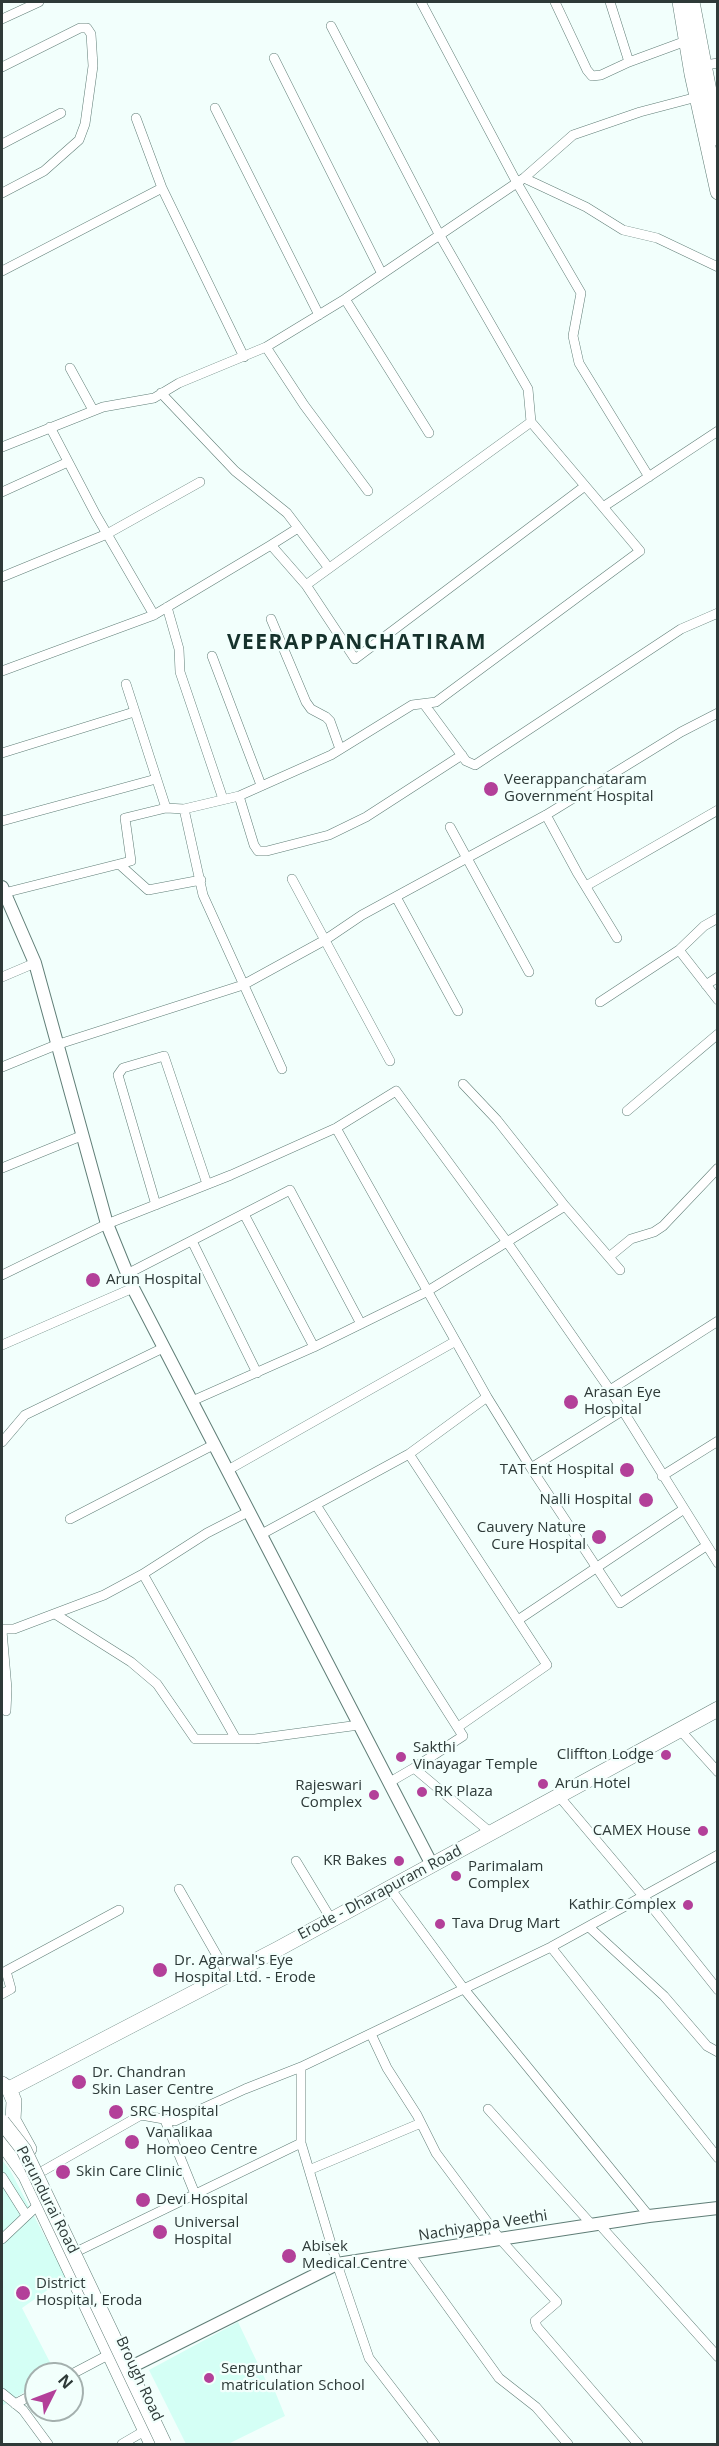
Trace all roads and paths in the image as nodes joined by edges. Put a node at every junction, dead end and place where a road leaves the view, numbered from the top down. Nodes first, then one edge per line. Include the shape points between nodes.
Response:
1 (39, 2) edge
2 (421, 2) edge
3 (555, 2) edge
4 (610, 2) edge
5 (680, 2) edge
6 (692, 2) edge
7 (2, 19) edge
8 (331, 26) dead end
9 (686, 41) junction
10 (274, 58) dead end
11 (629, 62) junction
12 (704, 66) edge
13 (2, 67) edge
14 (697, 97) junction
15 (215, 108) dead end
16 (61, 113) dead end
17 (136, 118) dead end
18 (717, 138) edge
19 (2, 144) edge
20 (520, 180) junction
21 (162, 188) junction
22 (717, 192) edge
23 (2, 193) edge
24 (439, 234) junction
25 (717, 267) edge
26 (2, 271) edge
27 (382, 274) junction
28 (345, 299) junction
29 (319, 315) junction
30 (266, 347) junction
31 (244, 357) junction
32 (70, 368) dead end
33 (161, 393) junction
34 (93, 410) junction
35 (531, 422) junction
36 (50, 427) junction
37 (717, 431) edge
38 (429, 433) dead end
39 (2, 447) edge
40 (68, 462) junction
41 (649, 477) junction
42 (200, 482) dead end
43 (585, 486) junction
44 (368, 491) dead end
45 (2, 492) edge
46 (603, 507) junction
47 (298, 528) junction
48 (107, 534) junction
49 (271, 545) junction
50 (328, 567) junction
51 (2, 577) edge
52 (306, 585) junction
53 (167, 607) junction
54 (717, 613) edge
55 (154, 615) junction
56 (271, 619) dead end
57 (212, 656) dead end
58 (2, 671) edge
59 (126, 684) dead end
60 (424, 704) junction
61 (134, 711) junction
62 (717, 713) edge
63 (340, 749) junction
64 (2, 753) edge
65 (462, 755) junction
66 (156, 779) junction
67 (261, 785) junction
68 (239, 796) junction
69 (223, 799) junction
70 (166, 808) junction
71 (184, 808) junction
72 (717, 810) edge
73 (546, 815) junction
74 (2, 821) edge
75 (450, 827) dead end
76 (467, 858) junction
77 (119, 864) junction
78 (292, 879) dead end
79 (201, 880) junction
80 (586, 886) junction
81 (3, 894) edge
82 (396, 897) junction
83 (717, 918) edge
84 (617, 938) dead end
85 (325, 940) junction
86 (679, 950) junction
87 (35, 963) junction
88 (529, 972) dead end
89 (2, 977) edge
90 (717, 977) edge
91 (243, 985) junction
92 (706, 985) junction
93 (717, 1000) edge
94 (600, 1002) dead end
95 (458, 1011) dead end
96 (717, 1034) edge
97 (56, 1045) junction
98 (390, 1061) dead end
99 (2, 1067) edge
100 (282, 1069) dead end
101 (463, 1084) dead end
102 (627, 1111) dead end
103 (336, 1128) junction
104 (81, 1136) junction
105 (2, 1168) edge
106 (717, 1168) edge
107 (207, 1184) junction
108 (156, 1204) junction
109 (565, 1206) junction
110 (244, 1214) junction
111 (106, 1224) junction
112 (192, 1241) junction
113 (507, 1242) junction
114 (609, 1257) junction
115 (620, 1270) dead end
116 (127, 1274) junction
117 (2, 1275) edge
118 (133, 1288) junction
119 (426, 1292) junction
120 (717, 1321) edge
121 (361, 1324) junction
122 (454, 1342) junction
123 (2, 1345) edge
124 (314, 1347) junction
125 (163, 1348) junction
126 (257, 1373) junction
127 (610, 1390) junction
128 (487, 1397) junction
129 (192, 1401) junction
130 (622, 1411) junction
131 (717, 1441) edge
132 (2, 1442) edge
133 (215, 1444) junction
134 (409, 1454) junction
135 (531, 1468) junction
136 (228, 1470) junction
137 (662, 1476) junction
138 (316, 1505) junction
139 (684, 1509) junction
140 (248, 1512) junction
141 (70, 1519) dead end
142 (260, 1535) junction
143 (706, 1546) junction
144 (717, 1563) edge
145 (597, 1568) junction
146 (143, 1574) junction
147 (55, 1614) junction
148 (518, 1620) junction
149 (2, 1630) edge
150 (717, 1709) edge
151 (6, 1711) dead end
152 (359, 1725) junction
153 (458, 1727) junction
154 (680, 1730) junction
155 (236, 1739) junction
156 (414, 1768) junction
157 (717, 1772) edge
158 (390, 1782) junction
159 (558, 1795) junction
160 (491, 1833) junction
161 (717, 1854) edge
162 (296, 1861) dead end
163 (432, 1865) junction
164 (389, 1887) junction
165 (179, 1889) dead end
166 (644, 1897) junction
167 (118, 1910) dead end
168 (331, 1919) junction
169 (589, 1927) junction
170 (550, 1947) junction
171 (228, 1975) junction
172 (464, 1989) junction
173 (717, 1990) edge
174 (2, 1994) edge
175 (371, 2034) junction
176 (717, 2052) edge
177 (301, 2067) junction
178 (5, 2087) edge
179 (488, 2109) dead end
180 (165, 2120) junction
181 (7, 2121) edge
182 (421, 2123) junction
183 (2, 2132) edge
184 (5, 2143) edge
185 (301, 2143) junction
186 (717, 2158) edge
187 (309, 2170) junction
188 (40, 2172) junction
189 (2, 2176) edge
190 (195, 2194) junction
191 (39, 2204) junction
192 (717, 2208) edge
193 (26, 2216) junction
194 (649, 2216) junction
195 (595, 2224) junction
196 (2, 2238) edge
197 (500, 2239) junction
198 (78, 2251) junction
199 (409, 2253) junction
200 (337, 2264) junction
201 (110, 2354) junction
202 (717, 2357) edge
203 (84, 2368) edge
204 (126, 2370) junction
205 (2, 2393) edge
206 (24, 2399) edge
207 (15, 2404) junction
208 (146, 2430) junction
209 (48, 2445) edge
210 (122, 2445) edge
211 (152, 2445) edge
212 (158, 2445) edge
213 (164, 2445) edge
214 (169, 2445) edge
215 (435, 2445) edge
216 (568, 2445) edge
217 (638, 2445) edge

1 - 7 street
2 - 20 street
3 - 11 street via 589,73 600,75
4 - 11 street
5 - 9 main road
6 - 12 main road
8 - 24 street
9 - 11 street
9 - 12 main road
10 - 27 street
12 - 14 main road
12 - 18 main road
13 - 23 street via 80,28 87,28 91,34 93,66 80,140 44,171
14 - 20 street via 573,135
14 - 22 main road
15 - 29 street
16 - 19 street
17 - 21 street
20 - 24 street
20 - 25 street via 586,207 623,230 657,238
20 - 41 street via 581,293 573,336 579,363
21 - 26 street
21 - 31 street
24 - 27 street
24 - 35 street via 528,389
27 - 28 street
28 - 29 street
28 - 38 street
29 - 30 street
30 - 31 street
30 - 44 street
31 - 33 street
32 - 34 street
33 - 34 street via 154,399
33 - 47 street via 235,471 287,513
34 - 36 street
35 - 43 street
35 - 50 street
36 - 39 street
36 - 40 street
37 - 41 street
40 - 45 street
40 - 48 street
41 - 46 street
42 - 48 street
43 - 46 street
43 - 52 street via 355,659
46 - 60 street via 640,551 436,702
47 - 49 street
47 - 50 street
48 - 51 street
48 - 55 street
49 - 52 street
49 - 53 street
50 - 52 street
53 - 55 street
53 - 69 street via 179,649 180,672
54 - 65 street via 681,629 478,763 469,763
55 - 58 street
56 - 63 street via 306,702 330,721
57 - 67 street
59 - 61 street
60 - 63 street via 412,705
60 - 65 street
61 - 64 street
61 - 66 street
62 - 73 street
63 - 67 street
65 - 68 street via 366,817 329,835 267,851 258,851 254,845
66 - 70 street
66 - 74 street
67 - 68 street
68 - 69 street
69 - 71 street
70 - 71 street
70 - 77 street via 125,818 131,861
71 - 79 street
72 - 80 street
73 - 76 street
73 - 80 street
75 - 76 street
76 - 82 street
76 - 88 street
77 - 79 street via 148,890
77 - 81 street
78 - 85 street
79 - 91 street via 203,895
80 - 84 street
81 - 87 street
82 - 85 street
82 - 95 street
83 - 86 street
85 - 91 street
85 - 98 street
86 - 92 street
86 - 94 street
87 - 89 street
87 - 97 street
90 - 92 street
91 - 97 street
91 - 100 street
92 - 93 street
96 - 102 street
97 - 99 street
97 - 104 street
101 - 109 street
103 - 107 street
103 - 113 street via 396,1091
103 - 119 street
104 - 105 street
104 - 111 street
106 - 114 street via 663,1226 631,1239
107 - 108 street
107 - 108 street via 164,1056 123,1068 118,1075
108 - 111 street
109 - 113 street
109 - 114 street
110 - 112 street
110 - 121 street via 290,1190
110 - 124 street
111 - 116 street
111 - 117 street
112 - 116 street
112 - 126 street
113 - 119 street
113 - 127 street
114 - 115 street
116 - 118 street
118 - 123 street
118 - 125 street
119 - 121 street
119 - 122 street
120 - 127 street
121 - 124 street
122 - 128 street
122 - 136 street
124 - 126 street
125 - 129 street
125 - 132 street via 25,1415
126 - 129 street
127 - 130 street
128 - 134 street
128 - 135 street
129 - 133 street
130 - 135 street
130 - 137 street
131 - 137 street
133 - 136 street
133 - 141 street
134 - 138 street
134 - 148 street
135 - 145 street
136 - 140 street
137 - 139 street
138 - 142 street
138 - 153 street
139 - 143 street
139 - 145 street
140 - 142 street
140 - 146 street
142 - 152 street
143 - 144 street
143 - 145 street via 620,1603
145 - 148 street
146 - 147 street
146 - 155 street
147 - 149 street
147 - 155 street via 131,1662 157,1684 195,1739
148 - 153 street via 547,1665
149 - 151 street
150 - 154 main road, Erode - Dharapuram Road
152 - 155 street
152 - 158 street
153 - 156 street via 463,1736
154 - 157 street
154 - 159 main road, Erode - Dharapuram Road
156 - 158 street
156 - 160 street
158 - 163 street
159 - 160 main road, Erode - Dharapuram Road
159 - 166 street
160 - 163 main road, Erode - Dharapuram Road
161 - 166 street
162 - 168 street
163 - 164 main road, Erode - Dharapuram Road
164 - 168 main road, Erode - Dharapuram Road
164 - 172 street
165 - 171 street
166 - 169 street
166 - 173 street
167 - 174 street via 6,1971 11,1989
168 - 171 main road, Erode - Dharapuram Road
169 - 170 street
169 - 176 street via 664,1996 707,2046
170 - 172 street
170 - 186 street
171 - 178 main road, Erode - Dharapuram Road
172 - 175 street
172 - 194 street
175 - 177 street
175 - 182 street
177 - 180 street via 174,2121
177 - 185 street
178 - 181 main road, Erode - Dharapuram Road via 15,2110
179 - 195 street
180 - 188 street via 141,2115
180 - 190 street
181 - 183 main road
181 - 188 main road, Brough Road
181 - 213 main road, Perundurai Road, bridge
182 - 187 street
182 - 197 street via 436,2153
183 - 184 main road, Perundurai Road
184 - 191 main road, Brough Road
184 - 212 main road, Perundurai Road via 43,2203
185 - 187 street
185 - 190 street
187 - 200 street
188 - 198 main road, Brough Road
189 - 193 street
190 - 198 street
191 - 193 street
191 - 201 main road, Brough Road
192 - 194 street, Nachiyappa Veethi
193 - 196 street
194 - 195 street, Nachiyappa Veethi
195 - 197 street, Nachiyappa Veethi
195 - 202 street
197 - 199 street, Nachiyappa Veethi
197 - 217 street via 557,2302 535,2321 537,2327
198 - 204 main road, Brough Road
199 - 200 street, Nachiyappa Veethi
199 - 216 street via 499,2378 536,2407
200 - 204 street, Nachiyappa Veethi
200 - 215 street via 369,2358
201 - 203 street
201 - 204 main road, Brough Road
204 - 208 main road, Brough Road
204 - 214 main road, Brough Road
205 - 207 street
206 - 207 street
207 - 209 street
208 - 210 street
208 - 211 main road, Brough Road

